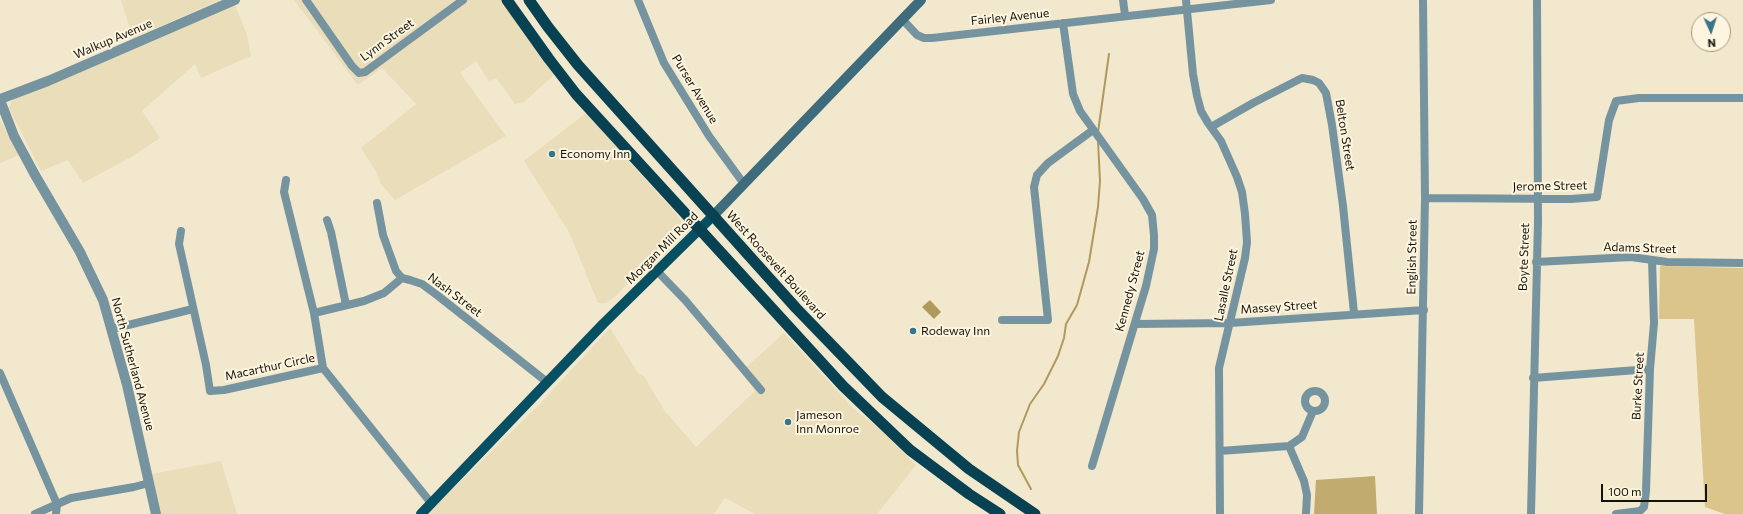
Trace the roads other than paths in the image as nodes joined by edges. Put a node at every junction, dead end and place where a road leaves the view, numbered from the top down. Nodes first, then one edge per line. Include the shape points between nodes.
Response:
1 (235, 0) edge
2 (306, 0) edge
3 (463, 0) edge
4 (507, 0) edge
5 (529, 0) edge
6 (638, 0) edge
7 (921, 0) edge
8 (1123, 0) edge
9 (1186, 0) edge
10 (1271, 0) edge
11 (1423, 0) edge
12 (1537, 0) edge
13 (1187, 9) junction
14 (1125, 15) junction
15 (903, 20) junction
16 (1063, 23) junction
17 (1743, 98) edge
18 (0, 99) edge
19 (1211, 127) junction
20 (1093, 130) junction
21 (286, 180) dead end
22 (744, 184) junction
23 (1425, 198) junction
24 (1538, 199) junction
25 (377, 203) dead end
26 (714, 215) junction
27 (327, 220) dead end
28 (699, 230) junction
29 (182, 231) dead end
30 (1652, 260) junction
31 (1536, 262) junction
32 (1743, 263) edge
33 (658, 272) junction
34 (402, 278) junction
35 (346, 305) junction
36 (193, 309) junction
37 (1424, 310) junction
38 (314, 313) junction
39 (1354, 313) junction
40 (1002, 320) dead end
41 (1230, 323) junction
42 (1135, 324) junction
43 (112, 330) junction
44 (323, 368) junction
45 (1650, 369) junction
46 (0, 373) edge
47 (1533, 378) junction
48 (547, 382) junction
49 (761, 390) dead end
50 (1314, 411) dead end
51 (1289, 446) junction
52 (1220, 451) junction
53 (1092, 466) dead end
54 (149, 483) junction
55 (431, 503) junction
56 (57, 504) junction
57 (35, 514) edge
58 (56, 514) edge
59 (156, 514) edge
60 (421, 514) edge
61 (1000, 514) edge
62 (1035, 514) edge
63 (1220, 514) edge
64 (1306, 514) edge
65 (1419, 514) edge
66 (1531, 514) edge
67 (1616, 514) edge

1 - 18 street, Walkup Avenue via 48,81
2 - 3 street, Lynn Street via 359,73 364,72
4 - 28 highway via 576,94
5 - 26 highway, West Roosevelt Boulevard via 578,65
6 - 22 street, Purser Avenue via 664,63 709,136
7 - 15 main road, Morgan Mill Road
8 - 14 street
9 - 13 street, Lasalle Street
10 - 13 street, Fairley Avenue
11 - 23 street, English Street
12 - 24 street, Boyte Street
13 - 14 street, Fairley Avenue
13 - 19 street, Lasalle Street via 1197,96 1201,111
14 - 16 street, Fairley Avenue
15 - 16 street, Fairley Avenue via 912,31 924,38
15 - 22 main road, Morgan Mill Road
16 - 20 street, Kennedy Street via 1073,94 1080,111
17 - 24 street, Jerome Street via 1639,98 1616,101 1609,120 1597,197
18 - 43 street, North Sutherland Avenue via 14,136 96,283
19 - 39 street, Belton Street via 1302,78 1319,83 1326,93 1332,125
19 - 41 street, Lasalle Street via 1221,141 1237,177 1245,214 1245,258
20 - 40 street via 1048,163 1036,177 1035,208 1048,320
20 - 42 street, Kennedy Street via 1126,174 1152,215 1154,249
21 - 38 street, Macarthur Circle via 284,192
22 - 26 main road, Morgan Mill Road
23 - 24 street, Jerome Street
23 - 37 street, English Street
24 - 31 street, Boyte Street
25 - 34 street via 383,235 396,271
26 - 28 main road, Morgan Mill Road
26 - 62 highway, West Roosevelt Boulevard via 796,308 882,397 968,469
27 - 35 street via 332,232
28 - 33 main road, Morgan Mill Road
28 - 61 highway via 843,386 910,450
29 - 36 street, Macarthur Circle via 179,244
30 - 31 street, Adams Street via 1606,258
30 - 32 street, Adams Street
30 - 45 street, Burke Street via 1654,323
31 - 47 street, Boyte Street
33 - 48 main road, Morgan Mill Road
33 - 49 street
34 - 35 street via 384,293
34 - 48 street, Nash Street via 422,284
35 - 38 street
36 - 43 street
36 - 44 street, Macarthur Circle via 210,392
37 - 39 street, Massey Street
37 - 65 street, English Street
38 - 44 street, Macarthur Circle
39 - 41 street, Massey Street
41 - 42 street, Massey Street
41 - 52 street, Lasalle Street via 1219,368
42 - 53 street, Kennedy Street
43 - 54 street, North Sutherland Avenue
44 - 55 street
45 - 47 street
45 - 67 street, Burke Street via 1644,506 1640,511
46 - 56 street
47 - 66 street, Boyte Street
48 - 55 main road, Morgan Mill Road
50 - 51 street via 1302,438
51 - 52 street
51 - 64 street via 1304,481 1307,495
52 - 63 street, Lasalle Street
54 - 56 street via 71,498
54 - 59 street, North Sutherland Avenue
55 - 60 main road, Morgan Mill Road
56 - 57 street
56 - 58 street

